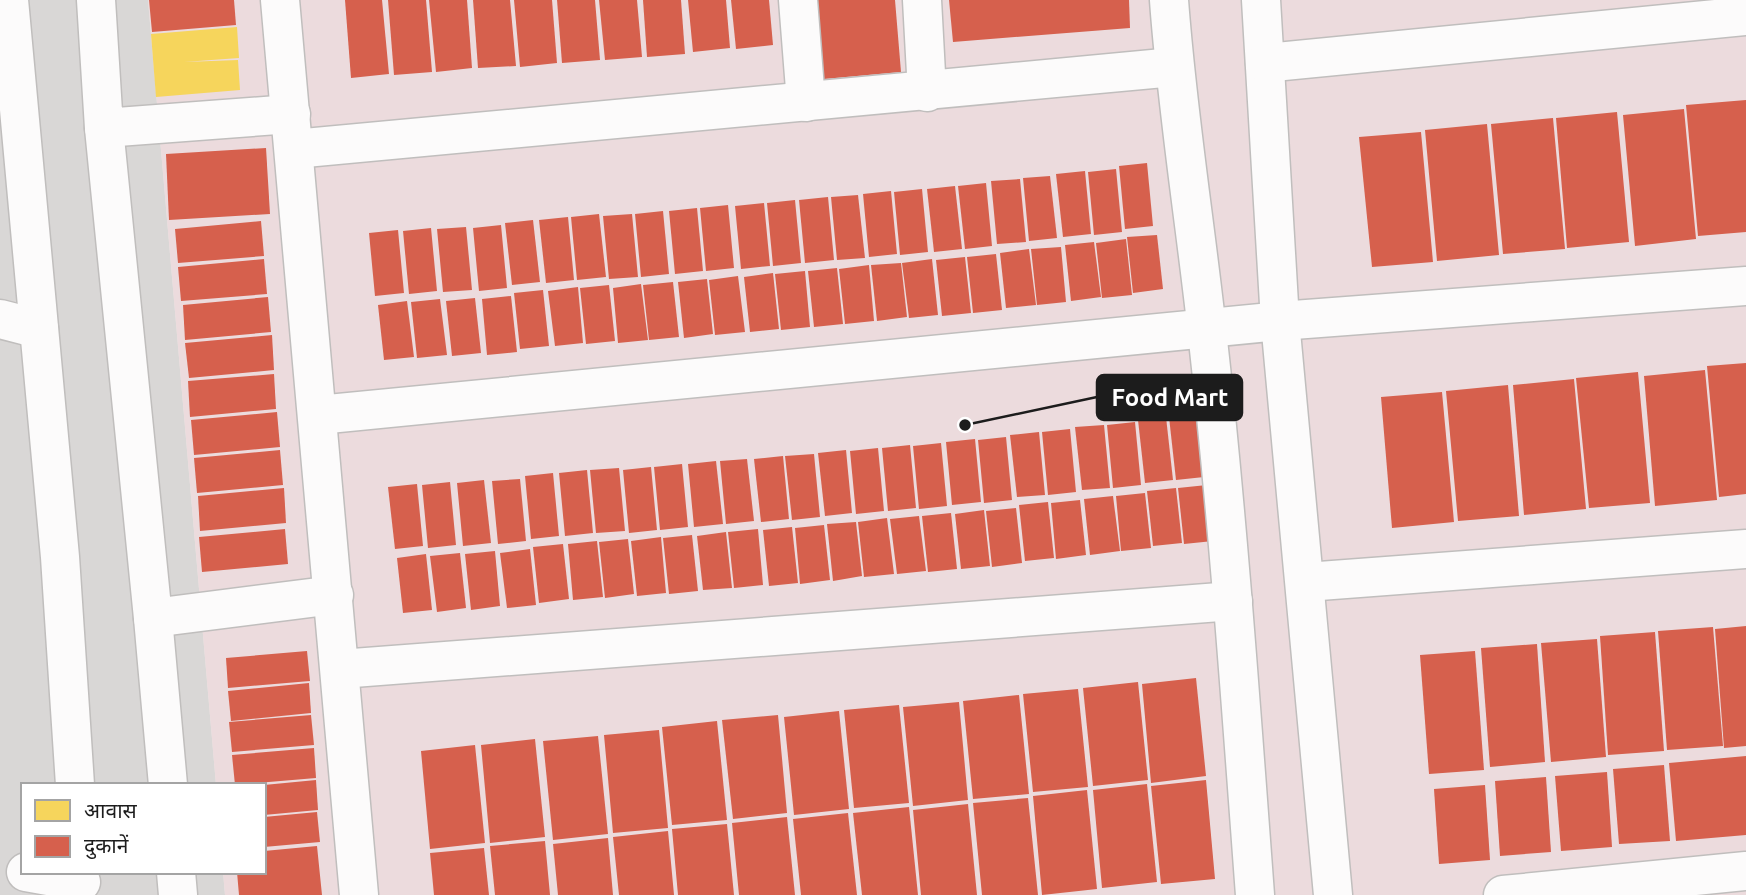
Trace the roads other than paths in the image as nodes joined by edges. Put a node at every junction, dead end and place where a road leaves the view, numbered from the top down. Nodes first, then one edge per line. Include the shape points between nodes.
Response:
1 (9, 0) edge
2 (96, 0) edge
3 (280, 0) edge
4 (798, 0) edge
5 (922, 0) edge
6 (1169, 0) edge
7 (1261, 0) edge
8 (1746, 16) edge
9 (1265, 63) junction
10 (1174, 67) junction
11 (927, 92) junction
12 (806, 102) junction
13 (104, 128) junction
14 (293, 132) junction
15 (1746, 286) edge
16 (0, 319) edge
17 (1280, 321) junction
18 (39, 330) junction
19 (1207, 330) junction
20 (318, 415) junction
21 (1746, 549) edge
22 (1306, 582) junction
23 (334, 595) junction
24 (1233, 601) junction
25 (153, 618) junction
26 (340, 669) junction
27 (75, 783) edge
28 (168, 783) edge
29 (0, 866) edge
30 (21, 871) edge
31 (1746, 871) edge
32 (34, 874) edge
33 (176, 874) edge
34 (81, 883) edge
35 (178, 895) edge
36 (359, 895) edge
37 (1255, 895) edge
38 (1333, 895) edge
39 (1503, 895) edge

1 - 18 street
2 - 13 street
3 - 14 street
4 - 12 street
5 - 11 street
6 - 10 street
7 - 9 street
8 - 9 street
9 - 17 street
10 - 11 street
10 - 19 street
11 - 12 street
12 - 14 street
13 - 14 street
13 - 25 street
14 - 20 street
15 - 17 street
16 - 18 street
17 - 19 street
17 - 22 street
18 - 27 street
19 - 20 street
19 - 24 street
20 - 23 street
21 - 22 street
22 - 38 street
23 - 25 street
23 - 26 street
24 - 26 street
24 - 37 street
25 - 28 street
26 - 36 street
29 - 30 street
31 - 39 street
32 - 34 street
33 - 35 street

